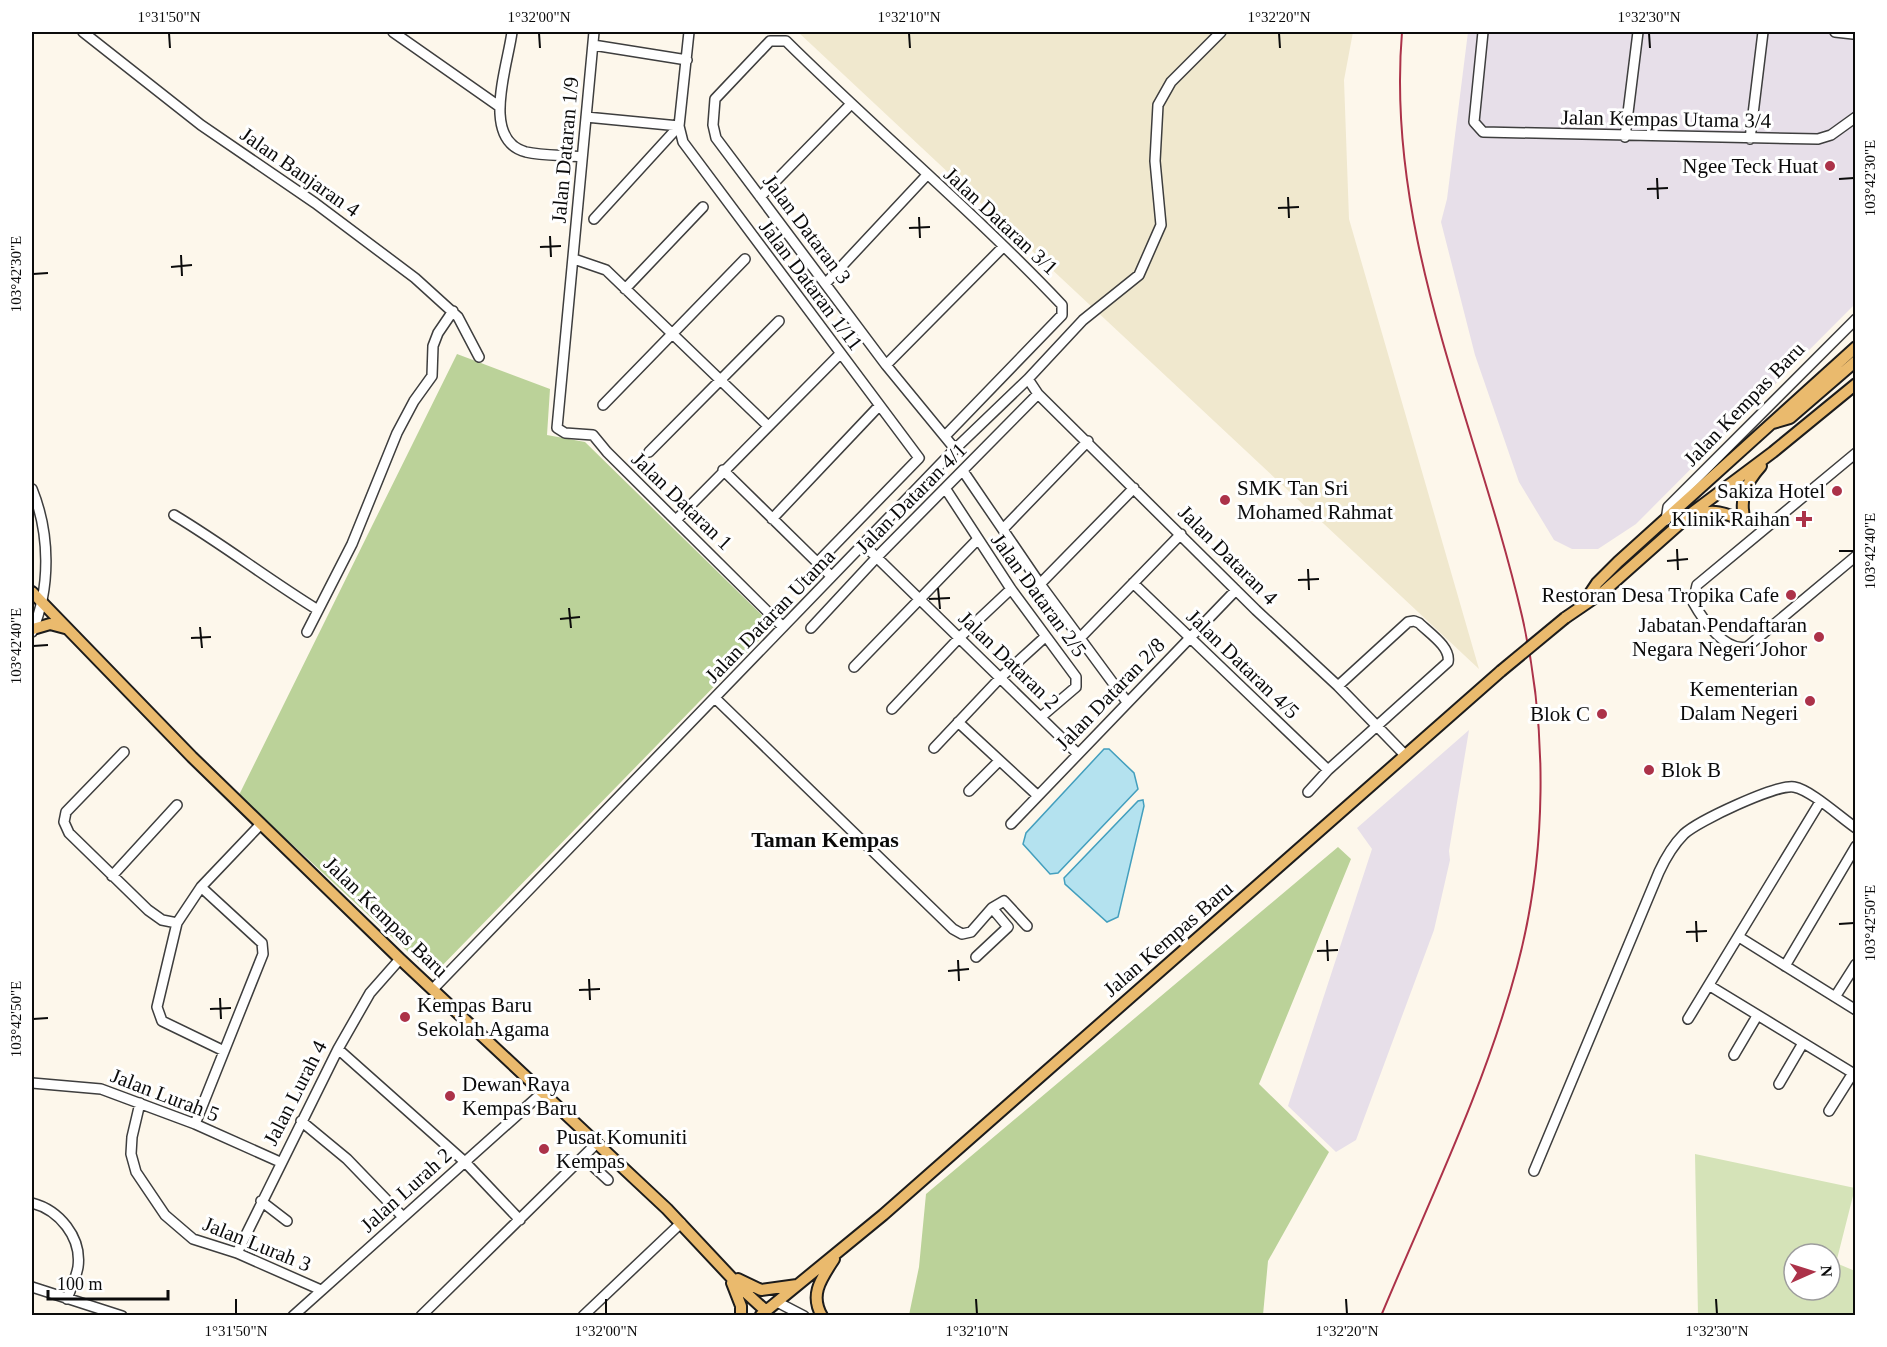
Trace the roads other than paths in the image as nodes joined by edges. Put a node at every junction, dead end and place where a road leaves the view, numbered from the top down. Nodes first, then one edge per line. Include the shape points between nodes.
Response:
1 (82, 32) edge
2 (393, 32) edge
3 (512, 32) edge
4 (594, 32) edge
5 (689, 32) edge
6 (1221, 32) edge
7 (1483, 32) edge
8 (1638, 32) edge
9 (1762, 32) edge
10 (1835, 32) edge
11 (1853, 34) dead end
12 (786, 41) joint
13 (593, 45) junction
14 (687, 60) junction
15 (851, 104) junction
16 (500, 107) junction
17 (586, 117) junction
18 (1856, 117) edge
19 (679, 126) junction
20 (1625, 136) junction
21 (1750, 140) junction
22 (582, 157) junction
23 (927, 175) junction
24 (760, 197) junction
25 (704, 207) dead end
26 (594, 219) dead end
27 (1004, 247) junction
28 (574, 259) junction
29 (745, 259) dead end
30 (825, 283) junction
31 (625, 288) junction
32 (453, 311) junction
33 (1856, 319) edge
34 (779, 321) dead end
35 (674, 334) junction
36 (1856, 347) edge
37 (840, 354) junction
38 (479, 357) dead end
39 (1856, 361) edge
40 (886, 365) junction
41 (722, 379) junction
42 (1028, 379) junction
43 (1856, 384) edge
44 (1856, 389) edge
45 (1038, 394) junction
46 (1844, 394) junction
47 (603, 405) dead end
48 (879, 406) junction
49 (558, 416) joint
50 (1769, 424) junction
51 (767, 425) junction
52 (946, 435) junction
53 (1088, 441) junction
54 (955, 449) junction
55 (649, 452) dead end
56 (1773, 452) junction
57 (1856, 453) edge
58 (723, 470) junction
59 (963, 471) junction
60 (945, 488) junction
61 (1134, 488) junction
62 (32, 489) edge
63 (174, 515) dead end
64 (677, 519) junction
65 (772, 519) junction
66 (1666, 520) junction
67 (1745, 522) junction
68 (1004, 528) junction
69 (1181, 534) junction
70 (1755, 536) junction
71 (977, 540) junction
72 (863, 544) junction
73 (1653, 545) junction
74 (1856, 556) edge
75 (877, 557) junction
76 (817, 563) junction
77 (831, 576) junction
78 (1133, 583) junction
79 (1040, 584) junction
80 (1011, 589) junction
81 (1236, 590) junction
82 (32, 592) edge
83 (921, 601) junction
84 (42, 604) junction
85 (1583, 604) junction
86 (318, 610) junction
87 (783, 627) junction
88 (66, 628) junction
89 (812, 628) dead end
90 (32, 630) edge
91 (307, 632) dead end
92 (1045, 636) junction
93 (960, 637) junction
94 (1079, 639) junction
95 (1189, 639) junction
96 (854, 667) dead end
97 (1001, 677) junction
98 (1338, 686) junction
99 (716, 699) junction
100 (1127, 702) junction
101 (892, 709) dead end
102 (1042, 716) junction
103 (958, 722) junction
104 (1377, 726) junction
105 (934, 748) dead end
106 (124, 752) dead end
107 (1077, 753) junction
108 (1405, 755) junction
109 (999, 761) junction
110 (1328, 771) junction
111 (969, 791) dead end
112 (1308, 792) dead end
113 (1037, 795) junction
114 (1820, 802) junction
115 (177, 805) dead end
116 (261, 824) junction
117 (1011, 824) dead end
118 (1856, 828) edge
119 (1856, 846) edge
120 (112, 876) junction
121 (201, 887) junction
122 (992, 908) junction
123 (177, 923) junction
124 (1027, 926) dead end
125 (1739, 937) junction
126 (976, 957) dead end
127 (400, 959) junction
128 (1856, 964) edge
129 (1785, 966) junction
130 (1710, 986) junction
131 (433, 989) junction
132 (1835, 997) junction
133 (1856, 1010) edge
134 (1757, 1016) junction
135 (1688, 1019) dead end
136 (1803, 1043) junction
137 (338, 1048) junction
138 (224, 1052) junction
139 (1734, 1055) dead end
140 (1854, 1074) edge
141 (32, 1083) edge
142 (1779, 1084) dead end
143 (543, 1092) junction
144 (140, 1103) junction
145 (1829, 1111) dead end
146 (301, 1121) junction
147 (195, 1124) junction
148 (596, 1144) junction
149 (583, 1156) junction
150 (280, 1162) junction
151 (465, 1162) junction
152 (1534, 1171) dead end
153 (608, 1180) dead end
154 (261, 1201) junction
155 (32, 1203) edge
156 (403, 1217) junction
157 (520, 1220) junction
158 (287, 1221) dead end
159 (681, 1223) junction
160 (237, 1252) junction
161 (839, 1252) junction
162 (725, 1270) junction
163 (799, 1284) junction
164 (32, 1287) edge
165 (321, 1290) junction
166 (743, 1290) junction
167 (67, 1299) junction
168 (777, 1302) junction
169 (767, 1314) edge
170 (122, 1316) edge
171 (293, 1316) edge
172 (421, 1316) edge
173 (583, 1316) edge
174 (741, 1316) edge
175 (804, 1316) edge
176 (822, 1316) edge

1 - 32 street, Jalan Banjaran 4 via 201,125 416,278
2 - 16 street
3 - 16 street
4 - 13 street, Jalan Dataran 1/9
5 - 14 street
6 - 42 street, Jalan Dataran Utama via 1172,82 1158,105 1155,161 1161,225 1139,275 1083,320
7 - 20 street, Jalan Kempas Utama 3/4 via 1474,122 1483,132
8 - 20 street
9 - 21 street
10 - 11 street
12 - 15 street, Jalan Dataran 3/1
12 - 24 street, Jalan Dataran 3 via 770,40 715,99 716,138
13 - 14 street
13 - 17 street, Jalan Dataran 1/9
14 - 19 street
15 - 23 street, Jalan Dataran 3/1
15 - 24 street
16 - 22 street via 502,134 516,148
17 - 19 street
17 - 22 street, Jalan Dataran 1/9
18 - 21 street, Jalan Kempas Utama 3/4 via 1831,135 1818,139
19 - 26 street
19 - 37 street, Jalan Dataran 1/11 via 683,142
20 - 21 street, Jalan Kempas Utama 3/4
22 - 28 street, Jalan Dataran 1/9
23 - 27 street, Jalan Dataran 3/1
23 - 30 street
24 - 30 street, Jalan Dataran 3
25 - 31 street
27 - 40 street
27 - 52 street, Jalan Dataran 3/1 via 1062,305 1062,315
28 - 31 street via 606,270
28 - 49 street, Jalan Dataran 1/9
29 - 35 street
30 - 40 street, Jalan Dataran 3
31 - 35 street
32 - 38 street, Jalan Banjaran 4
32 - 86 street via 433,346 432,376 397,434 352,544
33 - 66 street, Jalan Kempas Baru via 1668,507
34 - 41 street
35 - 41 street
35 - 47 street
36 - 50 main road, Jalan Kempas Baru
37 - 48 street, Jalan Dataran 1/11
37 - 51 street
39 - 50 main road via 1790,418
40 - 52 street, Jalan Dataran 3
41 - 51 street
41 - 55 street
42 - 45 street, Jalan Dataran 4
42 - 54 street, Jalan Dataran Utama
43 - 46 main road, Jalan Kempas Baru
44 - 46 main road
45 - 53 street, Jalan Dataran 4
45 - 59 street, Jalan Dataran 4/1
46 - 56 main road, Jalan Kempas Baru
48 - 65 street
48 - 76 street, Jalan Dataran 1/11 via 919,458
49 - 64 street, Jalan Dataran 1 via 557,428 561,432 593,435
50 - 66 main road, Jalan Kempas Baru
51 - 58 street
52 - 54 street, Jalan Dataran 3
53 - 61 street, Jalan Dataran 4
53 - 68 street
54 - 72 street, Jalan Dataran Utama
56 - 67 main road via 1745,487
56 - 73 main road, Jalan Kempas Baru
57 - 70 street
58 - 64 street
58 - 65 street
59 - 60 street, Jalan Dataran 4/1
59 - 68 street
60 - 71 street, Jalan Dataran 2/5
60 - 75 street, Jalan Dataran 4/1
61 - 69 street, Jalan Dataran 4
61 - 79 street
62 - 84 street via 45,546
63 - 86 street
64 - 87 street, Jalan Dataran 1
65 - 76 street
66 - 85 main road, Jalan Kempas Baru via 1597,583
67 - 70 street
67 - 73 main road via 1722,513 1705,512
68 - 79 street
69 - 78 street
69 - 81 street, Jalan Dataran 4
70 - 74 street via 1697,585 1693,594 1698,611 1735,648 1747,647
71 - 80 street, Jalan Dataran 2/5
71 - 83 street
72 - 75 street, Jalan Dataran 2
72 - 77 street, Jalan Dataran Utama
73 - 85 main road, Jalan Kempas Baru via 1603,592
75 - 83 street, Jalan Dataran 2
75 - 89 street, Jalan Dataran 4/1
76 - 77 street
77 - 87 street, Jalan Dataran Utama
78 - 94 street
78 - 95 street, Jalan Dataran 4/5
79 - 94 street
80 - 92 street, Jalan Dataran 2/5
80 - 93 street
81 - 95 street, Jalan Dataran 2/8
81 - 98 street, Jalan Dataran 4
82 - 84 main road, Jalan Kempas Baru
83 - 93 street, Jalan Dataran 2
83 - 96 street
84 - 88 main road, Jalan Kempas Baru
84 - 90 street
85 - 108 main road, Jalan Kempas Baru, bridge
86 - 91 street
87 - 99 street, Jalan Dataran Utama
88 - 90 main road via 51,624
88 - 116 main road, Jalan Kempas Baru
92 - 97 street
92 - 102 street, Jalan Dataran 2/5 via 1077,682
93 - 97 street, Jalan Dataran 2
93 - 101 street
94 - 100 street
95 - 100 street, Jalan Dataran 2/8
95 - 110 street, Jalan Dataran 4/5
97 - 102 street, Jalan Dataran 2
97 - 103 street
98 - 104 street, Jalan Dataran 4
98 - 104 street via 1408,622 1419,624 1445,649 1448,662
99 - 122 street via 953,929 962,934 971,932
99 - 131 street, Jalan Dataran Utama
100 - 107 street, Jalan Dataran 2/8
102 - 107 street, Jalan Dataran 2
103 - 105 street
103 - 109 street
104 - 108 street, Jalan Dataran 4
104 - 110 street
106 - 120 street via 66,812 64,822 69,833
107 - 113 street, Jalan Dataran 2/8
108 - 161 main road, Jalan Kempas Baru
109 - 111 street
109 - 113 street
110 - 112 street
113 - 117 street, Jalan Dataran 2/8
114 - 118 street
114 - 125 street
114 - 152 street via 1798,788 1781,787 1706,819 1684,834 1666,856
115 - 120 street
116 - 121 street
116 - 127 main road, Jalan Kempas Baru
119 - 129 street
120 - 123 street via 148,910 162,920
121 - 123 street
121 - 138 street via 263,947
122 - 124 street via 1004,901
122 - 126 street via 1008,927
123 - 138 street via 158,1014 162,1021
125 - 129 street
125 - 130 street
127 - 131 main road, Jalan Kempas Baru
127 - 137 street, Jalan Lurah 4 via 370,993
128 - 132 street
129 - 132 street
130 - 134 street
130 - 135 street
131 - 143 main road, Jalan Kempas Baru
132 - 133 street
134 - 136 street
134 - 139 street
136 - 140 street
136 - 142 street
137 - 146 street, Jalan Lurah 4
137 - 151 street
138 - 147 street
140 - 145 street
141 - 144 street, Jalan Lurah 5 via 101,1089
143 - 148 main road, Jalan Kempas Baru
143 - 151 street, Jalan Lurah 2
144 - 147 street, Jalan Lurah 5
144 - 160 street, Jalan Lurah 3 via 131,1154 136,1172 180,1230 193,1239
146 - 150 street, Jalan Lurah 4
146 - 156 street via 347,1159
147 - 150 street, Jalan Lurah 5
148 - 149 street
148 - 159 main road, Jalan Kempas Baru
149 - 153 street
149 - 157 street
150 - 154 street, Jalan Lurah 4
151 - 156 street, Jalan Lurah 2
151 - 157 street
154 - 158 street
154 - 160 street, Jalan Lurah 4
155 - 167 street via 47,1207 65,1222 74,1239 78,1265
156 - 165 street, Jalan Lurah 2
157 - 172 street
159 - 162 main road, Jalan Kempas Baru
159 - 173 street
160 - 165 street, Jalan Lurah 3
161 - 163 main road, Jalan Kempas Baru
161 - 176 main road via 817,1286 817,1308
162 - 163 main road via 761,1290
162 - 166 main road, Jalan Kempas Baru
162 - 174 main road via 738,1295
163 - 168 main road, Jalan Kempas Baru
164 - 167 street
165 - 171 street, Jalan Lurah 2
166 - 168 main road, Jalan Kempas Baru
166 - 169 main road, Jalan Kempas Baru
167 - 170 street
168 - 169 main road, Jalan Kempas Baru
168 - 175 street

